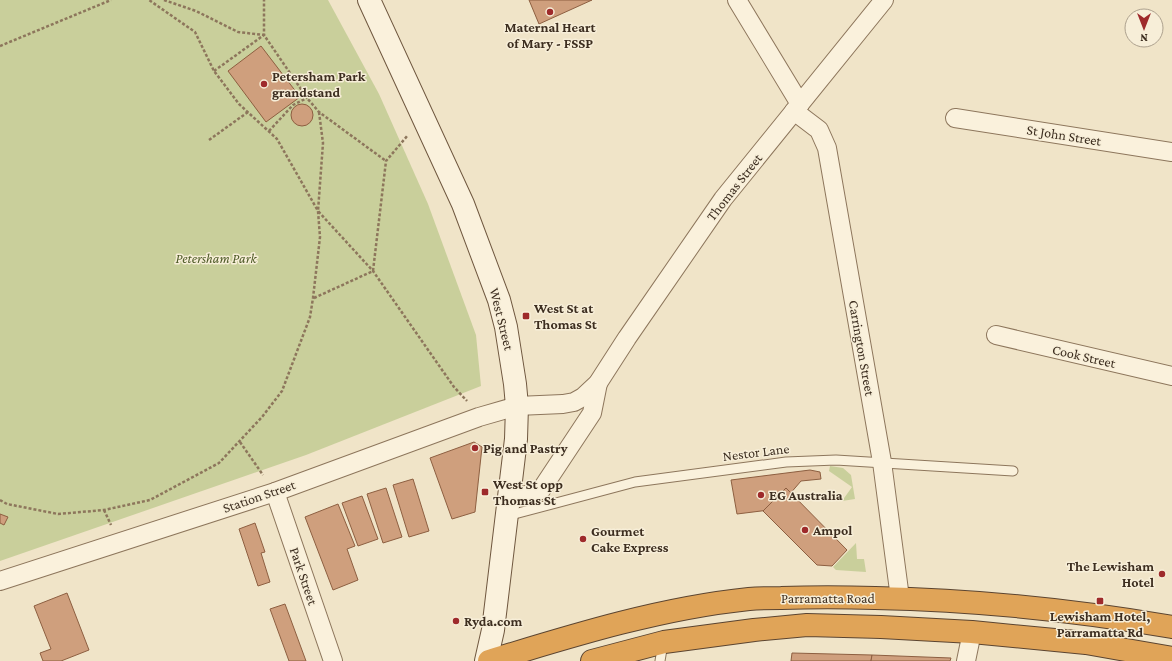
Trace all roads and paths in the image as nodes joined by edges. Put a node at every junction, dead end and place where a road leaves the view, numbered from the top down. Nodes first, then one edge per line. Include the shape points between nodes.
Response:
1 (111, 0) edge
2 (149, 0) edge
3 (164, 0) edge
4 (264, 0) edge
5 (369, 0) edge
6 (737, 0) edge
7 (884, 0) edge
8 (264, 34) junction
9 (0, 46) edge
10 (214, 71) junction
11 (307, 98) junction
12 (797, 107) junction
13 (248, 112) junction
14 (319, 112) junction
15 (424, 117) junction
16 (956, 118) dead end
17 (269, 132) junction
18 (209, 140) dead end
19 (1172, 152) edge
20 (386, 161) junction
21 (318, 212) junction
22 (373, 271) junction
23 (313, 298) junction
24 (996, 335) dead end
25 (1172, 376) edge
26 (598, 383) junction
27 (517, 406) junction
28 (479, 417) junction
29 (240, 442) junction
30 (882, 462) junction
31 (1013, 472) dead end
32 (275, 492) junction
33 (0, 500) edge
34 (508, 508) junction
35 (0, 581) edge
36 (900, 598) junction
37 (1172, 627) edge
38 (972, 632) junction
39 (662, 651) edge
40 (1172, 658) edge
41 (333, 661) edge
42 (488, 661) edge
43 (592, 661) edge
44 (966, 661) edge

1 - 9 path
2 - 10 path via 195,32
3 - 8 path via 196,11 238,32
4 - 8 path
5 - 15 main road, West Street
6 - 12 street
7 - 12 street, Thomas Street
8 - 10 path
8 - 11 path
10 - 13 path
11 - 14 path
11 - 17 path via 293,105
12 - 26 street, Thomas Street via 722,199
12 - 30 street, Carrington Street via 819,130 827,148
13 - 17 path
13 - 18 path
14 - 20 path
14 - 21 path via 323,143
15 - 20 path
15 - 27 main road, West Street via 463,204 499,300 506,327
16 - 19 street, St John Street
17 - 21 path via 277,139
20 - 22 path
21 - 22 path
21 - 23 path via 320,237
22 - 23 path
22 - 28 path via 454,387
23 - 29 path via 310,318 282,391
24 - 25 street, Cook Street
26 - 27 street, Thomas Street via 574,402
26 - 34 street, Thomas Street via 592,413 541,490
27 - 28 street, Station Street
27 - 34 main road, West Street
28 - 32 street, Station Street
29 - 32 path
29 - 33 path via 219,463 150,500 104,510 58,514 7,504
30 - 31 lane, Nestor Lane
30 - 34 lane, Nestor Lane via 786,462 635,482
30 - 36 street, Carrington Street
32 - 35 street, Station Street
32 - 41 street, Park Street
34 - 42 main road, West Street
36 - 37 highway, Parramatta Road via 1047,609
36 - 42 highway, Parramatta Road via 825,596 750,599 685,608 630,620
38 - 39 highway, Parramatta Road via 881,626 807,626 754,630
38 - 40 highway, Parramatta Road via 1086,643
38 - 44 street
39 - 43 highway, Parramatta Road

